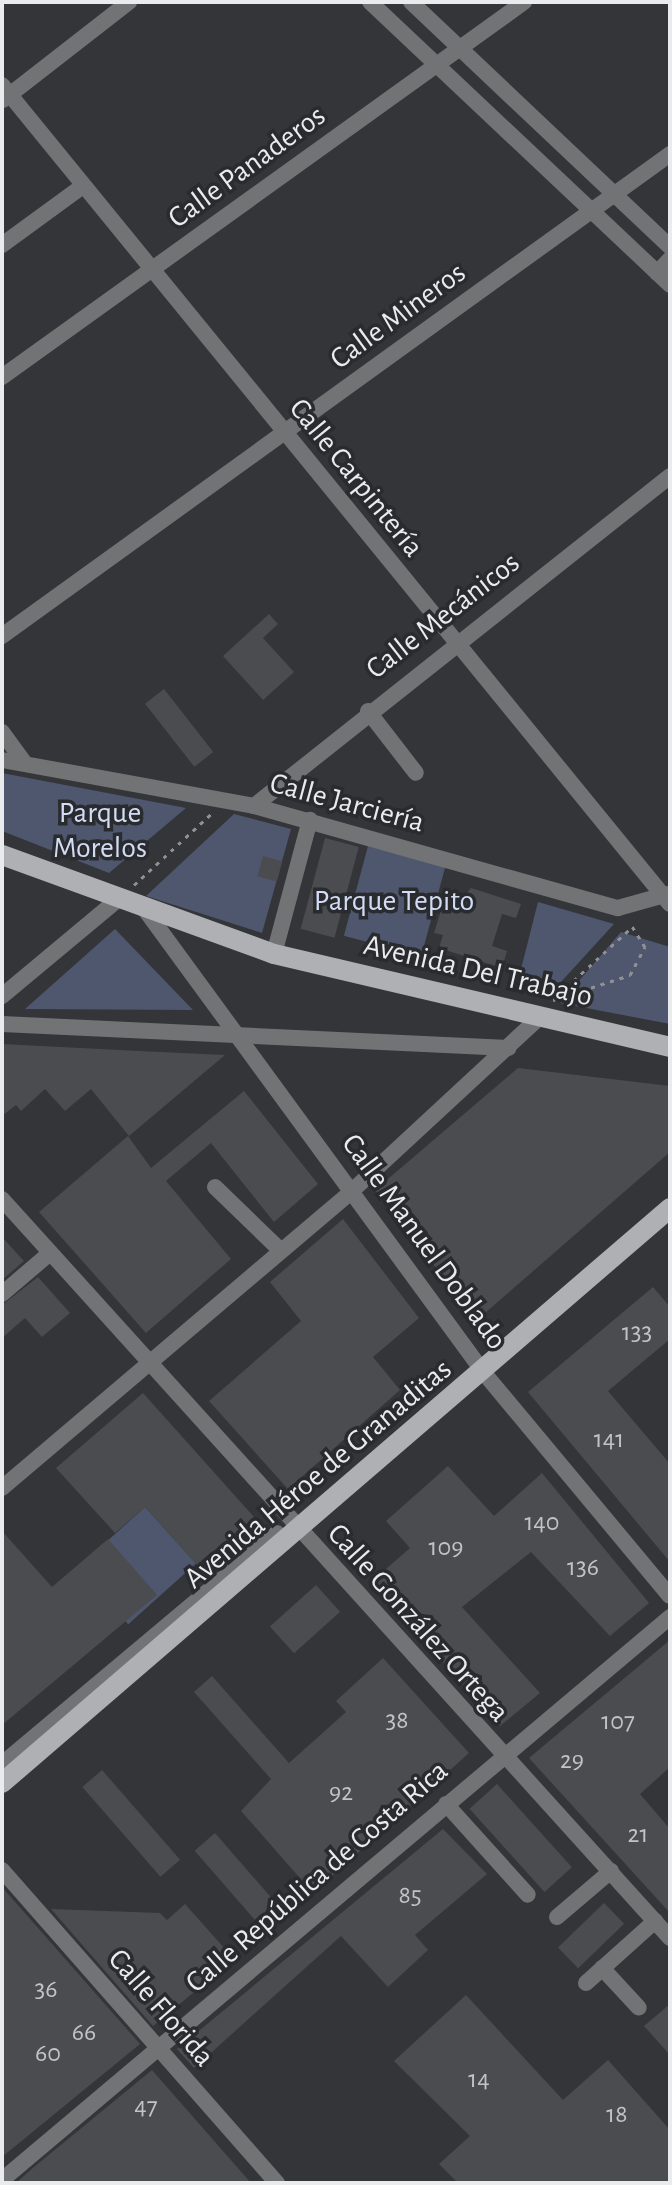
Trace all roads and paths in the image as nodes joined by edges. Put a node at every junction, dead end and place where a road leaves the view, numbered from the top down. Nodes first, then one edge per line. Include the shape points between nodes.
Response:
1 (129, 2) edge
2 (370, 2) edge
3 (411, 2) edge
4 (524, 2) edge
5 (459, 48) junction
6 (436, 65) junction
7 (5, 94) edge
8 (670, 154) edge
9 (83, 186) junction
10 (614, 194) junction
11 (591, 209) junction
12 (2, 245) edge
13 (670, 247) edge
14 (670, 259) edge
15 (151, 271) junction
16 (657, 273) junction
17 (670, 285) edge
18 (2, 377) edge
19 (285, 434) junction
20 (670, 476) edge
21 (2, 636) edge
22 (454, 642) junction
23 (368, 711) junction
24 (2, 732) edge
25 (2, 760) edge
26 (25, 764) junction
27 (416, 773) dead end
28 (226, 801) junction
29 (254, 806) junction
30 (310, 820) junction
31 (2, 855) edge
32 (668, 894) edge
33 (116, 901) junction
34 (630, 907) junction
35 (146, 911) junction
36 (630, 929) junction
37 (274, 954) junction
38 (2, 996) edge
39 (557, 997) junction
40 (538, 1016) junction
41 (2, 1024) edge
42 (236, 1033) junction
43 (670, 1047) edge
44 (508, 1048) junction
45 (215, 1187) dead end
46 (353, 1190) junction
47 (670, 1196) edge
48 (2, 1199) edge
49 (670, 1208) edge
50 (280, 1250) junction
51 (50, 1253) junction
52 (2, 1294) edge
53 (149, 1358) junction
54 (481, 1369) junction
55 (2, 1488) edge
56 (294, 1527) junction
57 (670, 1596) edge
58 (670, 1617) edge
59 (501, 1756) junction
60 (2, 1764) edge
61 (2, 1783) edge
62 (446, 1804) junction
63 (2, 1870) edge
64 (611, 1871) junction
65 (528, 1895) dead end
66 (557, 1917) dead end
67 (665, 1930) edge
68 (602, 1968) junction
69 (586, 1983) dead end
70 (639, 2008) dead end
71 (159, 2049) junction
72 (2, 2180) edge
73 (277, 2183) edge

1 - 7 street
2 - 6 street
3 - 5 street
4 - 5 street, Calle Panaderos
5 - 6 street, Calle Panaderos
5 - 10 street
6 - 11 street
6 - 15 street, Calle Panaderos
7 - 9 street, Calle Carpintería
8 - 10 street, Calle Mineros
9 - 12 street
9 - 15 street, Calle Carpintería
10 - 11 street, Calle Mineros
10 - 13 street
11 - 16 street
11 - 19 street, Calle Mineros
14 - 16 street
15 - 18 street, Calle Panaderos
15 - 19 street, Calle Carpintería
16 - 17 street
19 - 21 street, Calle Mineros
19 - 22 street, Calle Carpintería
20 - 22 street, Calle Mecánicos
22 - 23 street, Calle Mecánicos
22 - 32 street, Calle Carpintería
23 - 27 street
23 - 29 street, Calle Mecánicos
24 - 26 street
25 - 26 street, Calle Jarciería
26 - 28 street, Calle Jarciería
28 - 29 street, Calle Jarciería
28 - 33 path
29 - 30 street, Calle Jarciería
30 - 34 street, Calle Jarciería
30 - 37 street
31 - 33 main road, Avenida Del Trabajo
32 - 34 street
33 - 35 main road, Avenida Del Trabajo
33 - 38 street
34 - 36 path
35 - 37 main road, Avenida Del Trabajo
35 - 42 street, Calle Manuel Doblado
36 - 39 path
36 - 39 path via 645,947 630,975
37 - 40 main road, Avenida Del Trabajo
39 - 40 path
40 - 43 main road, Avenida Del Trabajo
40 - 44 street
41 - 42 street
42 - 44 street
42 - 46 street, Calle Manuel Doblado
44 - 46 street
45 - 50 street
46 - 50 street
46 - 54 street, Calle Manuel Doblado
47 - 54 street
48 - 51 street, Calle González Ortega
49 - 54 main road, Avenida Héroe de Granaditas
50 - 53 street
51 - 52 street
51 - 53 street, Calle González Ortega
53 - 55 street
53 - 56 street, Calle González Ortega
54 - 56 main road, Avenida Héroe de Granaditas
54 - 57 street, Calle Manuel Doblado
56 - 59 street, Calle González Ortega
56 - 60 street
56 - 61 main road, Avenida Héroe de Granaditas
58 - 59 street, Calle República de Costa Rica
59 - 62 street, Calle República de Costa Rica
59 - 64 street, Calle González Ortega
62 - 65 street
62 - 71 street, Calle República de Costa Rica
63 - 71 street, Calle Florida
64 - 66 street
64 - 67 street, Calle González Ortega
67 - 68 street
68 - 69 street
68 - 70 street
71 - 72 street, Calle República de Costa Rica
71 - 73 street, Calle Florida

